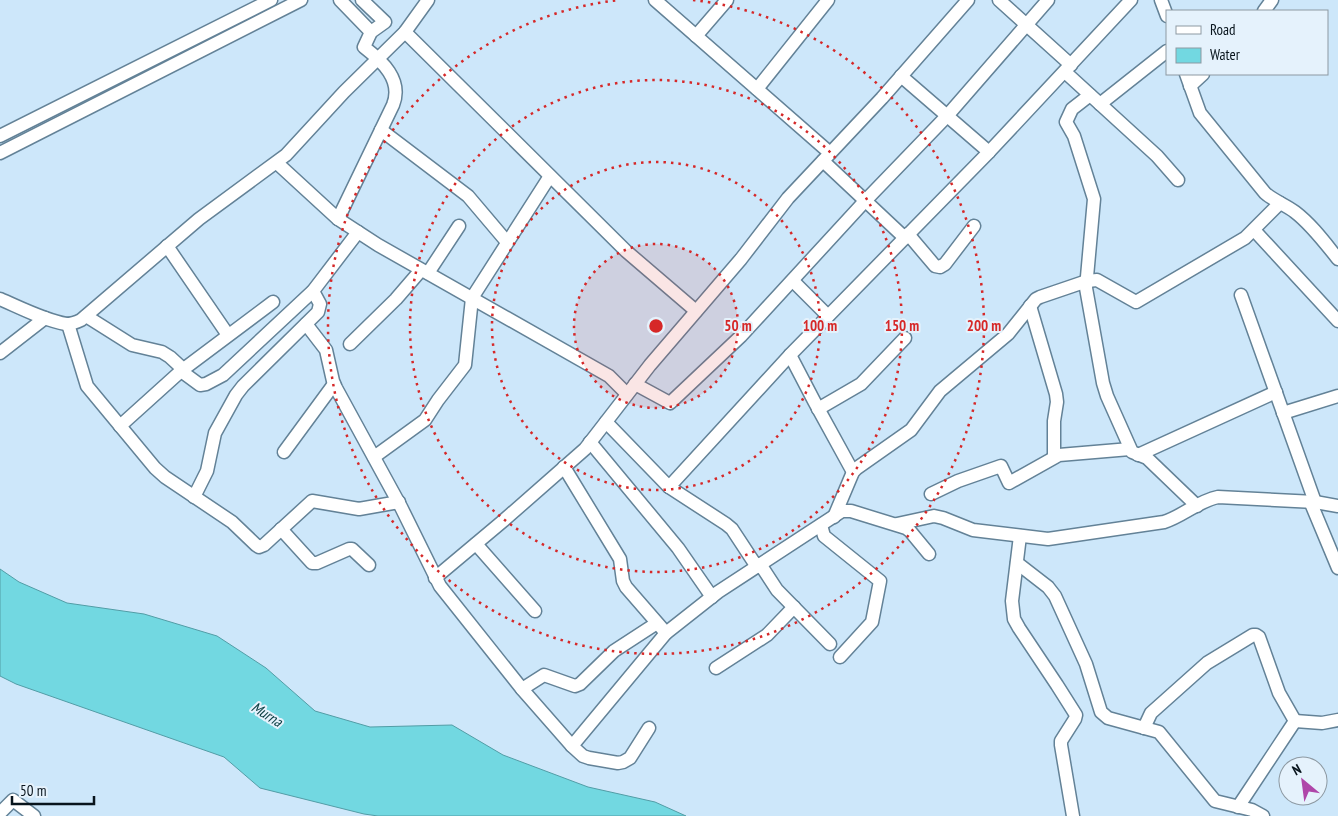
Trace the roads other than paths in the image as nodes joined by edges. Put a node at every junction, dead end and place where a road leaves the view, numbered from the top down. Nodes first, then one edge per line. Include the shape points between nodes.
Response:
1 (271, 0) edge
2 (301, 0) edge
3 (340, 0) edge
4 (362, 0) edge
5 (428, 0) edge
6 (655, 0) edge
7 (727, 0) edge
8 (828, 0) edge
9 (968, 0) edge
10 (999, 0) edge
11 (1048, 0) edge
12 (1130, 0) edge
13 (1161, 0) edge
14 (1166, 13) edge
15 (1026, 24) junction
16 (370, 32) junction
17 (405, 32) junction
18 (696, 36) junction
19 (1166, 52) edge
20 (378, 58) junction
21 (1068, 69) junction
22 (1200, 75) edge
23 (901, 76) junction
24 (1188, 80) edge
25 (757, 89) junction
26 (1090, 94) junction
27 (1100, 104) junction
28 (947, 116) junction
29 (381, 130) junction
30 (0, 136) edge
31 (989, 152) junction
32 (0, 153) edge
33 (827, 157) junction
34 (278, 162) junction
35 (550, 176) junction
36 (1178, 180) dead end
37 (865, 201) junction
38 (1280, 203) junction
39 (338, 219) junction
40 (459, 226) dead end
41 (974, 226) dead end
42 (1254, 230) junction
43 (358, 232) junction
44 (907, 236) junction
45 (507, 242) junction
46 (167, 246) junction
47 (1338, 259) edge
48 (424, 271) junction
49 (793, 280) junction
50 (1087, 281) junction
51 (313, 291) junction
52 (1241, 295) dead end
53 (472, 298) junction
54 (0, 299) edge
55 (273, 302) dead end
56 (1030, 306) junction
57 (696, 311) junction
58 (86, 316) junction
59 (828, 316) junction
60 (45, 318) junction
61 (1338, 321) edge
62 (68, 324) junction
63 (306, 324) junction
64 (228, 335) junction
65 (905, 338) dead end
66 (350, 344) dead end
67 (0, 354) edge
68 (790, 355) junction
69 (182, 370) junction
70 (334, 384) junction
71 (631, 389) junction
72 (1276, 392) junction
73 (1338, 396) edge
74 (818, 409) junction
75 (1283, 413) junction
76 (606, 422) junction
77 (120, 426) junction
78 (590, 442) junction
79 (284, 452) dead end
80 (1134, 452) junction
81 (374, 457) junction
82 (1054, 457) junction
83 (564, 467) junction
84 (853, 472) junction
85 (669, 487) junction
86 (931, 494) dead end
87 (194, 497) junction
88 (399, 502) junction
89 (1313, 502) junction
90 (1197, 506) junction
91 (1338, 506) edge
92 (834, 517) junction
93 (897, 524) junction
94 (822, 525) junction
95 (281, 530) junction
96 (1020, 536) junction
97 (476, 544) junction
98 (929, 554) dead end
99 (1017, 563) junction
100 (369, 565) dead end
101 (759, 566) junction
102 (1338, 568) edge
103 (436, 578) junction
104 (712, 596) junction
105 (794, 607) junction
106 (535, 611) dead end
107 (662, 628) junction
108 (830, 644) dead end
109 (840, 657) dead end
110 (716, 668) dead end
111 (522, 690) junction
112 (1338, 720) edge
113 (1295, 721) junction
114 (649, 728) dead end
115 (1144, 728) junction
116 (572, 746) junction
117 (1238, 807) junction
118 (0, 814) edge
119 (34, 816) edge
120 (1073, 816) edge
121 (1263, 816) edge

1 - 30 street
2 - 32 street
3 - 16 street
4 - 16 street via 385,22
5 - 17 street
6 - 18 street
7 - 18 street
8 - 25 street
9 - 23 street
10 - 15 street
11 - 15 street
12 - 21 street
13 - 14 street
15 - 21 street
15 - 28 street
16 - 20 street via 364,47
17 - 20 street
17 - 35 street
18 - 25 street
19 - 27 street
20 - 29 street via 392,76 396,91
20 - 34 street
21 - 26 street
21 - 31 street
22 - 24 street
23 - 28 street
23 - 33 street
24 - 38 street via 1205,120 1266,193
25 - 33 street
26 - 27 street
26 - 50 street via 1072,109 1066,122 1074,136 1094,199
27 - 36 street
28 - 31 street
28 - 37 street
29 - 39 street
29 - 45 street via 464,192
31 - 44 street
33 - 37 street
33 - 57 street via 788,198
34 - 39 street
34 - 46 street
35 - 45 street
35 - 57 street via 626,251
37 - 44 street
37 - 49 street
38 - 42 street
38 - 47 street via 1298,214
39 - 43 street
40 - 48 street
41 - 44 street via 940,267 935,266
42 - 50 street via 1136,302 1097,280
42 - 61 street
43 - 48 street
43 - 51 street
44 - 59 street
45 - 53 street
46 - 58 street
46 - 64 street
48 - 53 street
48 - 66 street
49 - 59 street
49 - 71 street via 741,336 670,403
50 - 56 street via 1040,297
50 - 80 street via 1106,396
51 - 63 street via 320,307
51 - 69 street via 218,378 200,385
52 - 72 street
53 - 71 street
53 - 81 street via 465,365 425,420
54 - 60 street
55 - 64 street
56 - 82 street via 1056,394
56 - 84 street via 1008,334 940,391 911,430
57 - 71 street
58 - 62 street
58 - 69 street via 132,344 166,354
59 - 68 street
60 - 62 street
60 - 67 street
62 - 77 street via 87,386
63 - 70 street via 326,350
63 - 87 street via 236,395 215,433 207,471
64 - 69 street
65 - 74 street via 861,384
68 - 74 street
68 - 85 street
69 - 77 street
70 - 79 street
70 - 81 street
71 - 76 street
72 - 75 street
72 - 80 street
73 - 75 street
74 - 84 street
75 - 89 street
76 - 78 street
76 - 85 street
77 - 87 street via 160,473
78 - 83 street
78 - 104 street via 678,548
80 - 82 street
80 - 90 street via 1147,458
81 - 88 street
82 - 86 street via 1009,483 1001,466
83 - 97 street
83 - 107 street via 620,559 626,587
84 - 92 street
85 - 101 street via 726,524
87 - 95 street via 232,522 259,547
88 - 95 street via 359,509 312,501
88 - 103 street
89 - 90 street via 1224,496
89 - 91 street
89 - 102 street
90 - 96 street via 1164,522 1053,539
92 - 93 street via 851,511
92 - 94 street
93 - 96 street via 934,516 970,529
93 - 98 street via 910,531
94 - 101 street
94 - 109 street via 824,536 880,581 872,622
95 - 100 street via 312,563 352,549
96 - 99 street
97 - 103 street
97 - 106 street
99 - 115 street via 1055,596 1086,664 1101,712 1108,718
99 - 120 street via 1012,601 1014,619 1076,715 1061,741
101 - 104 street
101 - 105 street
103 - 111 street
104 - 107 street
105 - 108 street
105 - 110 street via 767,635
107 - 111 street via 614,651 580,684 575,686 544,675
107 - 116 street
111 - 116 street
112 - 113 street via 1322,724
113 - 115 street via 1279,693 1259,637 1253,635 1201,668 1151,713
113 - 117 street
114 - 116 street via 630,758 623,762 589,758
115 - 117 street via 1161,734 1212,798
117 - 121 street
118 - 119 street via 13,800

